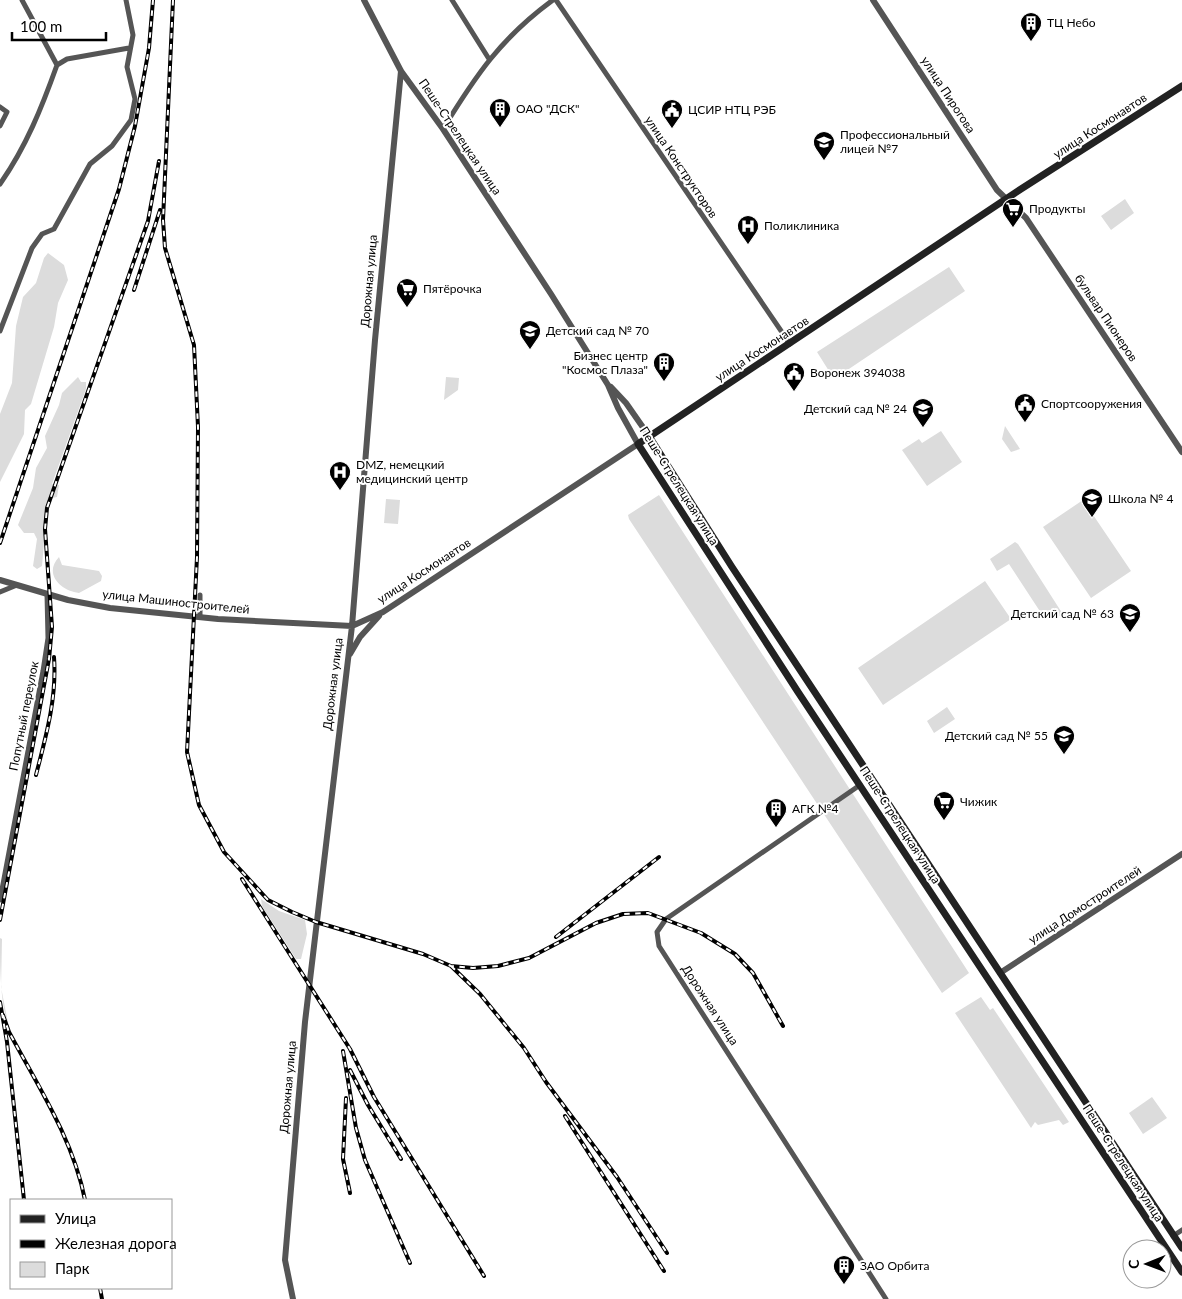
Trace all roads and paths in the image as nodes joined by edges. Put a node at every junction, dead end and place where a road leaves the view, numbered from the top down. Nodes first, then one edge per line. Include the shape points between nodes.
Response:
1 (22, 0) edge
2 (126, 0) edge
3 (364, 0) edge
4 (452, 0) edge
5 (555, 0) edge
6 (874, 0) edge
7 (129, 48) junction
8 (489, 59) junction
9 (58, 65) junction
10 (401, 71) junction
11 (1182, 86) edge
12 (0, 107) edge
13 (0, 126) edge
14 (443, 129) junction
15 (0, 184) edge
16 (1007, 199) junction
17 (0, 331) edge
18 (790, 344) junction
19 (608, 385) junction
20 (649, 436) junction
21 (638, 444) junction
22 (1182, 452) edge
23 (0, 580) edge
24 (17, 585) junction
25 (0, 592) edge
26 (47, 594) junction
27 (200, 595) dead end
28 (383, 612) junction
29 (200, 617) junction
30 (352, 626) junction
31 (348, 657) junction
32 (860, 785) junction
33 (1182, 854) edge
34 (0, 900) edge
35 (1000, 974) junction
36 (1182, 1230) edge
37 (1173, 1236) junction
38 (1182, 1248) edge
39 (1182, 1272) edge
40 (293, 1299) edge
41 (886, 1299) edge

1 - 9 street
2 - 7 street via 133,34
3 - 10 street, Пеше-Стрелецкая улица
4 - 8 street
5 - 8 street via 520,27
5 - 18 street, улица Конструкторов
6 - 16 street, улица Пирогова via 986,174
7 - 9 street via 67,59
7 - 17 street via 127,67 135,99 132,120 112,146 90,164 54,229 38,237
8 - 14 street
9 - 15 street via 37,119
10 - 14 street, Пеше-Стрелецкая улица
10 - 30 street, Дорожная улица
11 - 16 main road, улица Космонавтов
12 - 13 street via 7,112
14 - 19 street, Пеше-Стрелецкая улица
16 - 18 main road, улица Космонавтов
16 - 22 street, бульвар Пионеров via 1026,218
18 - 20 main road, улица Космонавтов
19 - 20 street, Пеше-Стрелецкая улица via 626,403
19 - 21 street, Пеше-Стрелецкая улица
20 - 21 main road, улица Космонавтов
20 - 35 main road, Пеше-Стрелецкая улица
21 - 28 street, улица Космонавтов
21 - 32 main road, Пеше-Стрелецкая улица
23 - 24 street, улица Машиностроителей
24 - 25 street
24 - 26 street, улица Машиностроителей
26 - 29 street, улица Машиностроителей via 110,608
26 - 34 street, Попутный переулок via 48,638 43,671
27 - 29 street
28 - 30 street, улица Космонавтов
28 - 31 street via 360,637
29 - 30 street, улица Машиностроителей
30 - 31 street, Дорожная улица
31 - 40 street, Дорожная улица via 302,1062 285,1260
32 - 39 main road, Пеше-Стрелецкая улица
32 - 41 street, Дорожная улица via 666,919 657,932 659,946
33 - 35 street, улица Домостроителей
35 - 37 main road, Пеше-Стрелецкая улица
36 - 37 street
37 - 38 main road, Пеше-Стрелецкая улица

